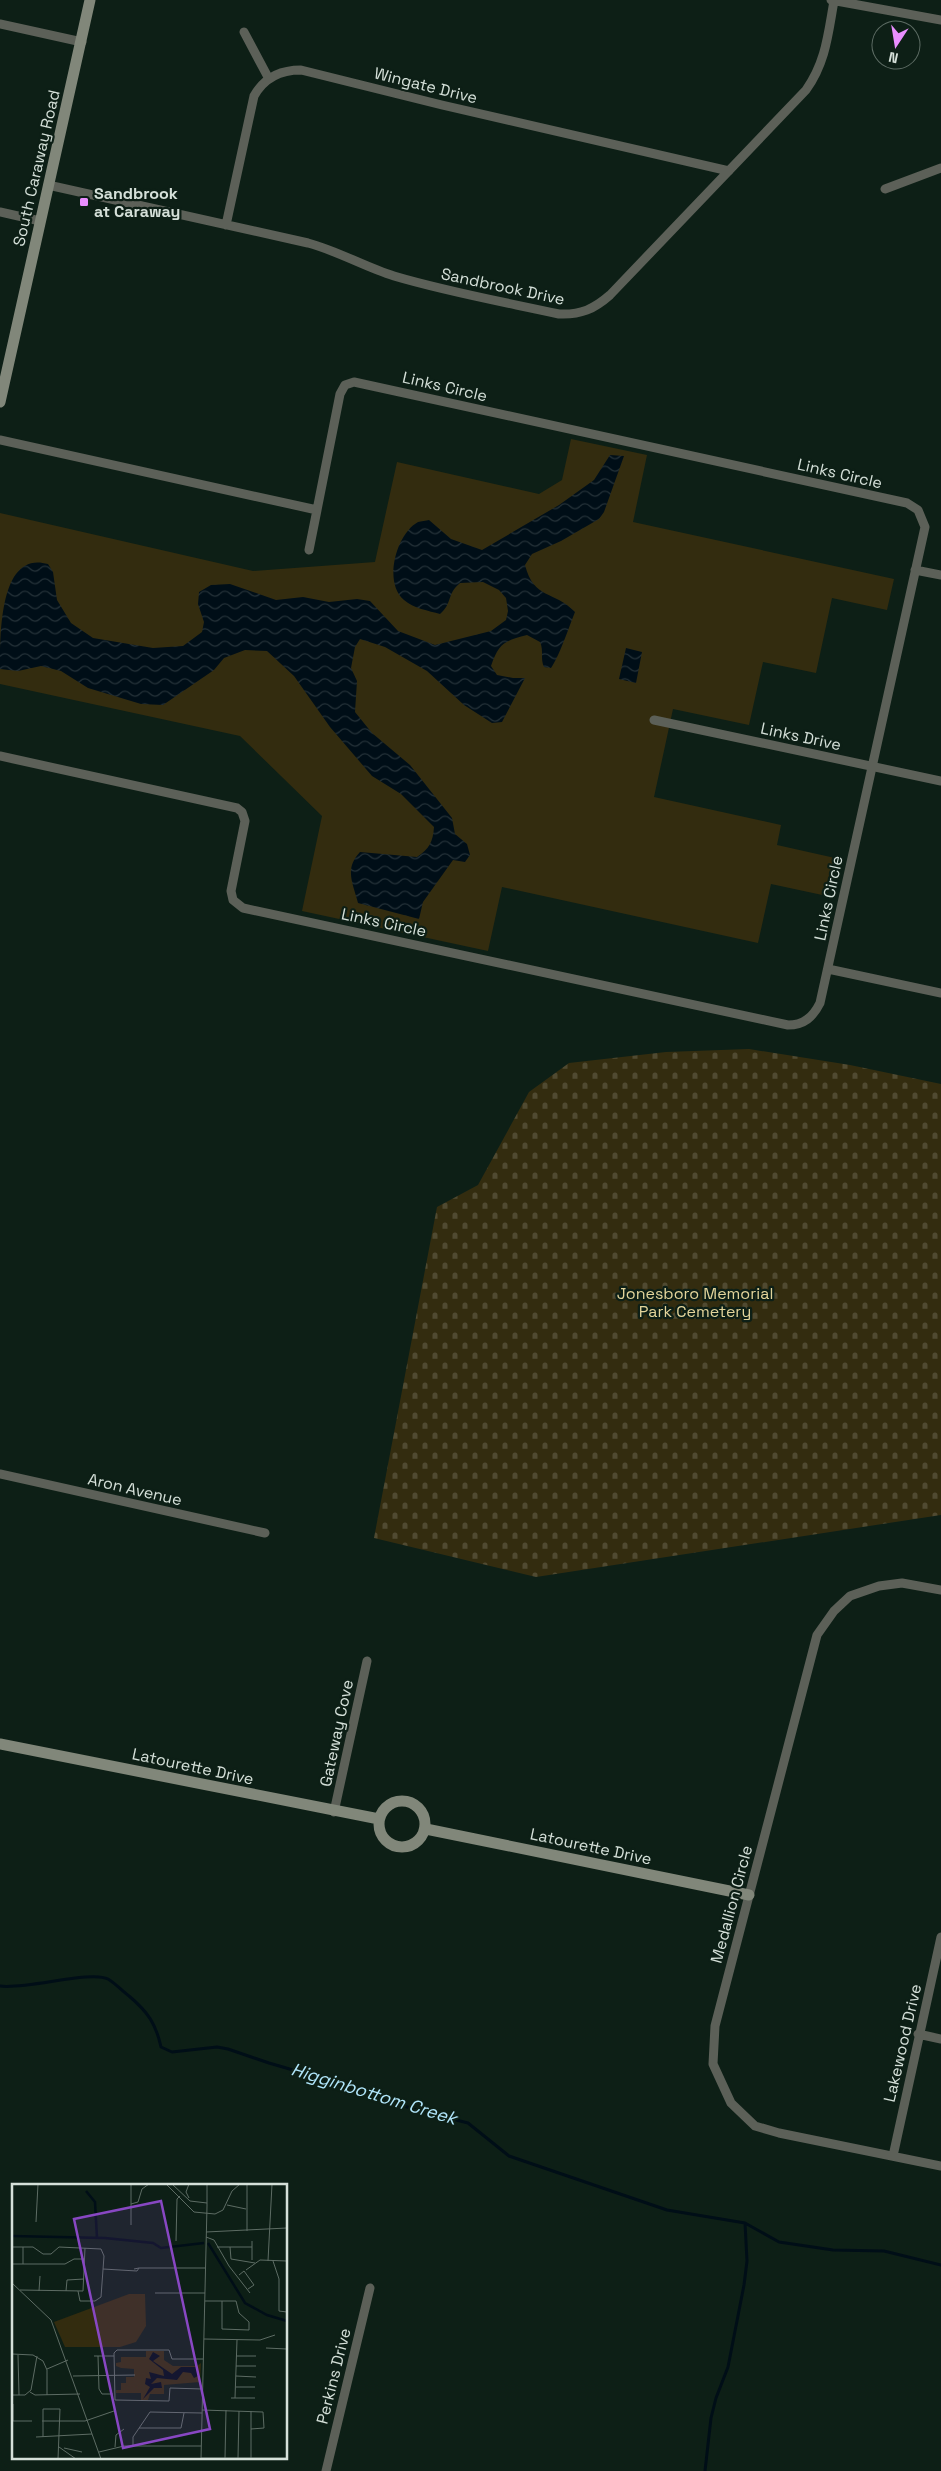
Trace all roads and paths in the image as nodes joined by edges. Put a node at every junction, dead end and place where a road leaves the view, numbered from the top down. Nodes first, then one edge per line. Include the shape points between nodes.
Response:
1 (90, 0) edge
2 (833, 0) edge
3 (941, 20) edge
4 (0, 24) edge
5 (244, 32) dead end
6 (82, 42) junction
7 (269, 79) junction
8 (941, 168) edge
9 (729, 171) junction
10 (48, 185) junction
11 (885, 189) dead end
12 (0, 212) edge
13 (40, 221) junction
14 (226, 225) junction
15 (0, 402) edge
16 (0, 440) edge
17 (317, 510) junction
18 (309, 550) dead end
19 (915, 570) junction
20 (941, 575) edge
21 (654, 720) dead end
22 (0, 756) edge
23 (872, 766) junction
24 (941, 782) edge
25 (828, 969) junction
26 (941, 993) edge
27 (0, 1474) edge
28 (264, 1533) dead end
29 (941, 1590) edge
30 (367, 1661) dead end
31 (0, 1744) edge
32 (334, 1812) junction
33 (379, 1819) junction
34 (426, 1829) junction
35 (750, 1895) junction
36 (941, 1937) edge
37 (918, 2034) junction
38 (941, 2039) edge
39 (892, 2156) junction
40 (941, 2166) edge
41 (370, 2288) dead end
42 (326, 2471) edge

1 - 6 street, South Caraway Road
2 - 3 street
2 - 9 street, Sandbrook Drive via 818,74
4 - 6 street
5 - 7 street
6 - 10 street, South Caraway Road
7 - 9 street, Wingate Drive via 278,73 302,70
7 - 14 street via 260,85 254,96
8 - 11 street
9 - 14 street, Sandbrook Drive via 598,306 571,315 423,284 386,273 326,248
10 - 13 street, South Caraway Road
10 - 14 street, Sandbrook Drive
12 - 13 street
13 - 15 street, South Caraway Road
16 - 17 street
17 - 18 street
17 - 19 street, Links Circle via 340,394 345,385 354,382 907,503 918,510 925,527
19 - 20 street
19 - 23 street, Links Circle
21 - 23 street, Links Drive
22 - 25 street, Links Circle via 237,808 245,821 231,891 233,900 243,908 788,1026 808,1020 815,1012
23 - 24 street, Links Drive
23 - 25 street, Links Circle
25 - 26 street
27 - 28 street, Aron Avenue
29 - 35 street, Medallion Circle via 902,1583 879,1586 850,1596 834,1611 817,1635
30 - 32 street, Gateway Cove
31 - 32 street, Latourette Drive
32 - 33 street, Latourette Drive
33 - 34 street via 381,1835 386,1841 401,1847 416,1843
33 - 34 street via 388,1805 403,1800 418,1806
34 - 35 street, Latourette Drive
35 - 39 street, Medallion Circle via 715,2026 713,2064 731,2103 754,2126
36 - 37 street, Lakewood Drive
37 - 38 street
37 - 39 street, Lakewood Drive
39 - 40 street, Medallion Circle
41 - 42 street, Perkins Drive

